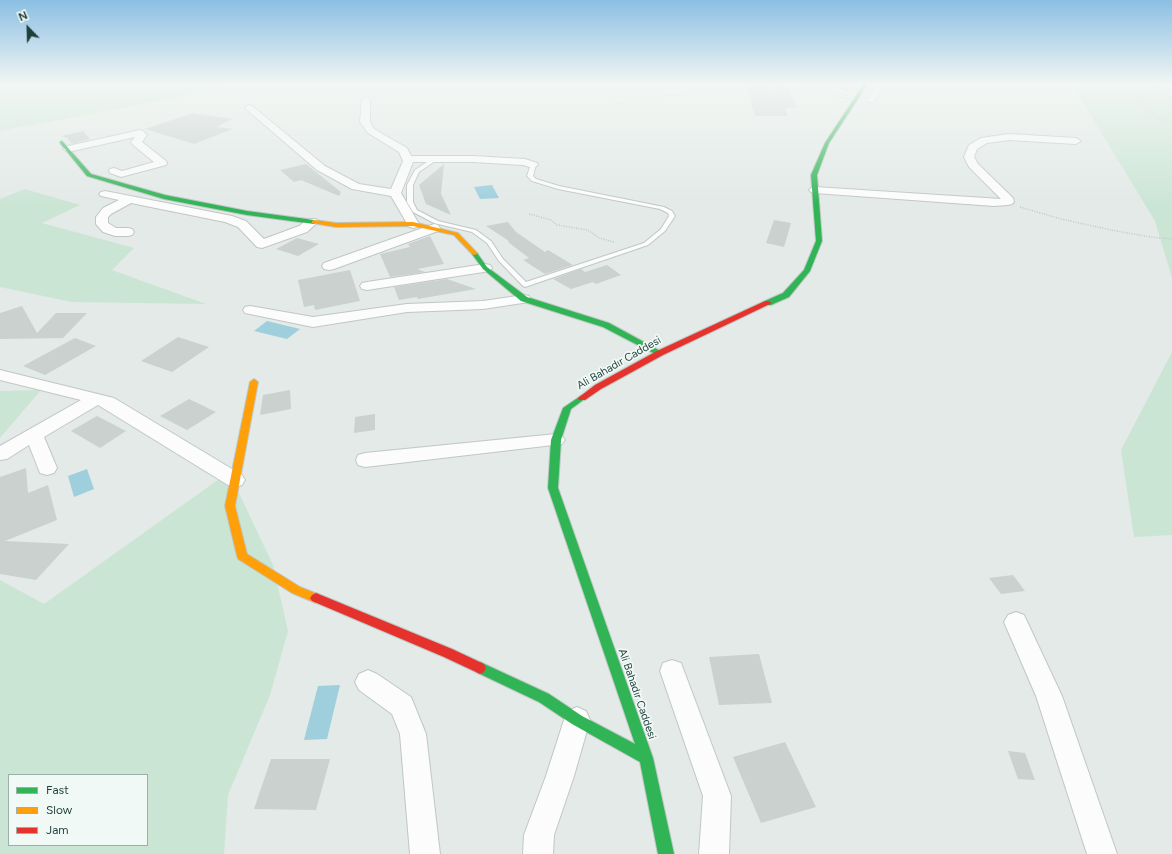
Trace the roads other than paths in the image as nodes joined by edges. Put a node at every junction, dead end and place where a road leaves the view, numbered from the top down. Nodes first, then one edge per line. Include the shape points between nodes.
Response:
1 (269, 125) edge
2 (367, 125) edge
3 (840, 125) edge
4 (1076, 141) dead end
5 (65, 145) joint
6 (407, 159) junction
7 (435, 159) junction
8 (533, 165) joint
9 (114, 171) dead end
10 (131, 172) junction
11 (115, 183) junction
12 (815, 190) junction
13 (396, 193) junction
14 (105, 194) dead end
15 (130, 199) junction
16 (312, 222) junction
17 (413, 224) junction
18 (434, 228) junction
19 (128, 232) dead end
20 (329, 266) dead end
21 (485, 268) junction
22 (367, 286) dead end
23 (524, 300) junction
24 (250, 310) dead end
25 (660, 353) junction
26 (0, 376) edge
27 (254, 382) dead end
28 (96, 399) junction
29 (34, 434) junction
30 (556, 440) junction
31 (0, 454) edge
32 (365, 460) dead end
33 (47, 468) dead end
34 (235, 480) junction
35 (1016, 622) dead end
36 (672, 671) dead end
37 (368, 682) dead end
38 (577, 720) junction
39 (646, 758) junction
40 (425, 854) edge
41 (538, 854) edge
42 (666, 854) edge
43 (714, 854) edge
44 (1102, 854) edge

1 - 13 street via 321,168 356,187
2 - 6 street via 371,132 404,150
3 - 12 street, Ali Bahadır Caddesi via 828,143 814,175
4 - 12 street via 1009,137 984,140 973,147 969,157 973,165 1007,198 1008,202
5 - 10 street via 140,133 142,135 136,142 162,163
5 - 11 street via 90,175
6 - 7 street
6 - 13 street
7 - 8 street via 503,160
7 - 8 lane via 417,171 410,185 410,202 415,211 436,222 474,231 489,242 501,260 525,284 646,244 663,230 672,216 662,208 534,180 530,176
9 - 10 street via 121,174
10 - 11 street
11 - 16 street via 164,197
12 - 25 street, Ali Bahadır Caddesi via 819,241 807,271 786,296
13 - 17 street
14 - 15 street
15 - 16 street via 228,218 242,224 262,244 303,229
15 - 19 street via 107,211 102,217 102,224 107,229
16 - 17 street via 336,225
17 - 18 street
18 - 20 street
18 - 21 street via 456,234 470,247
21 - 22 street
21 - 23 street
23 - 24 street via 483,305 407,308 313,322
23 - 25 street via 606,325
25 - 30 street, Ali Bahadır Caddesi via 598,387 567,408
26 - 28 street
27 - 34 street
28 - 29 street
28 - 34 street via 108,402
29 - 31 street
29 - 33 street
30 - 32 street
30 - 39 street, Ali Bahadır Caddesi via 553,488
34 - 38 street via 230,506 242,556 296,590 448,653 544,698
35 - 44 street via 1049,696
36 - 43 street via 717,796
37 - 40 street via 402,706 413,734
38 - 39 street
38 - 41 street via 539,835
39 - 42 street, Ali Bahadır Caddesi

